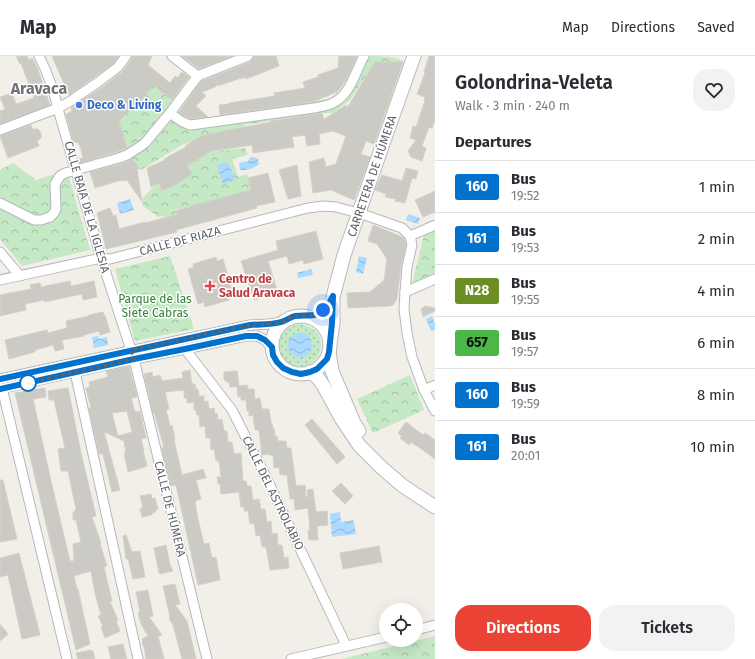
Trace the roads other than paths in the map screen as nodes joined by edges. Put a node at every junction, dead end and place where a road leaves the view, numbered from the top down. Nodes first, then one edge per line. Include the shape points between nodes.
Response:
1 (39, 56) edge
2 (126, 56) edge
3 (172, 56) edge
4 (248, 56) edge
5 (364, 56) edge
6 (414, 56) edge
7 (197, 77) junction
8 (58, 108) junction
9 (170, 113) junction
10 (0, 130) edge
11 (75, 170) junction
12 (0, 203) edge
13 (359, 213) junction
14 (435, 225) edge
15 (410, 236) junction
16 (0, 252) edge
17 (101, 258) junction
18 (20, 276) junction
19 (435, 279) edge
20 (0, 280) edge
21 (405, 292) junction
22 (333, 296) junction
23 (303, 316) junction
24 (282, 322) junction
25 (272, 347) junction
26 (330, 348) junction
27 (185, 349) junction
28 (132, 354) junction
29 (75, 372) junction
30 (310, 372) junction
31 (0, 379) edge
32 (435, 385) edge
33 (1, 388) edge
34 (424, 390) junction
35 (435, 411) edge
36 (382, 468) junction
37 (435, 507) edge
38 (435, 625) edge
39 (423, 628) edge
40 (379, 639) edge
41 (345, 646) junction
42 (67, 659) edge
43 (138, 659) edge
44 (206, 659) edge
45 (291, 659) edge

1 - 8 street, CALLE BAJA DE LA IGLESIA via 51,83
2 - 8 street via 118,67
3 - 7 street
4 - 7 street
5 - 9 street via 348,89 340,99 329,105 191,125 183,123
6 - 13 main road, CARRETERA DE HÚMERA
7 - 9 street
8 - 10 street
8 - 11 street, CALLE BAJA DE LA IGLESIA
9 - 11 street via 136,150 119,158
11 - 12 street via 60,176 55,184 56,209 50,217 34,220
11 - 17 street, CALLE BAJA DE LA IGLESIA
13 - 15 street, CALLE DE RIAZA via 402,228
13 - 17 street, CALLE DE RIAZA via 336,207 308,208 110,259
13 - 22 main road, CARRETERA DE HÚMERA
14 - 15 street
15 - 21 street via 412,245
16 - 18 street
17 - 18 street, CALLE DE RIAZA
17 - 28 street, CALLE BAJA DE LA IGLESIA
18 - 20 street, CALLE DE RIAZA
19 - 21 street
21 - 34 street via 407,333 412,357
22 - 23 main road, CARRETERA DE HÚMERA via 329,305 321,312
22 - 26 main road, CARRETERA DE HÚMERA
23 - 24 main road
23 - 26 main road via 312,318 325,328
24 - 25 main road via 274,333
24 - 28 street via 250,325
25 - 27 street via 257,336 246,336
25 - 30 main road via 273,355 283,368 301,374
26 - 30 main road via 327,359
26 - 36 main road, CARRETERA DE HÚMERA via 332,371 354,424
27 - 28 street
27 - 41 street, CALLE DEL ASTROLABIO via 232,410
28 - 29 street
28 - 31 street
28 - 44 street, CALLE DE HÚMERA
29 - 33 street
29 - 43 street
30 - 36 main road, CARRETERA DE HÚMERA via 323,385 359,445
32 - 34 street
33 - 42 street
34 - 35 street
36 - 37 main road, CARRETERA DE HÚMERA via 403,486
38 - 39 street
40 - 41 street
41 - 45 street

